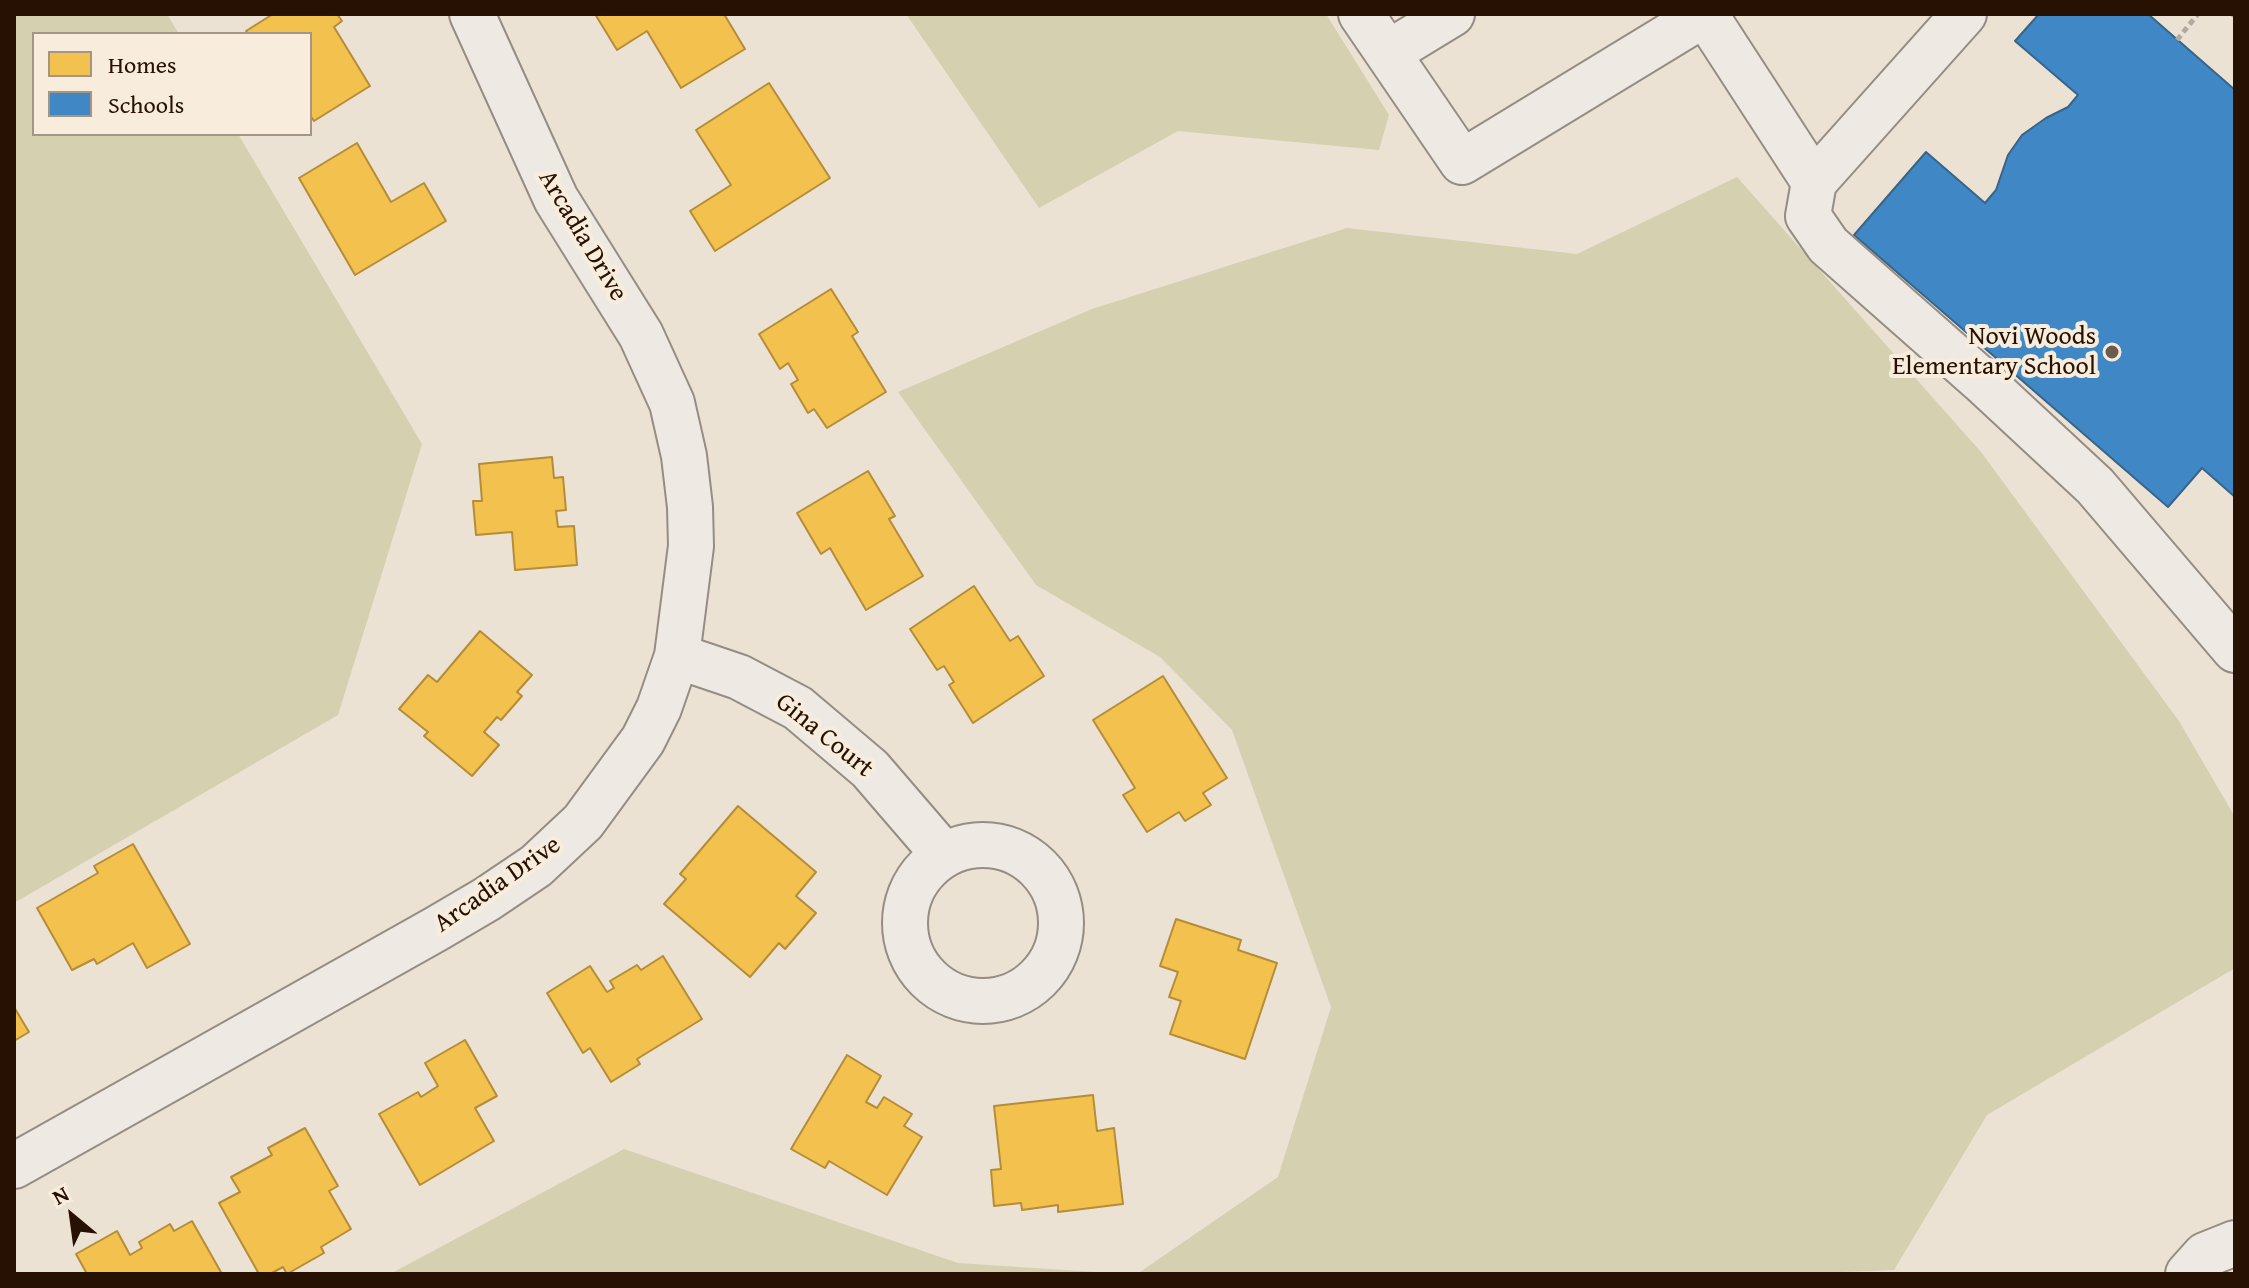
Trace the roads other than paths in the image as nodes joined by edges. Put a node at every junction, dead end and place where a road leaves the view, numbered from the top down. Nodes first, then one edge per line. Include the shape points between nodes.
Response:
1 (472, 14) edge
2 (1361, 14) edge
3 (1452, 14) edge
4 (1705, 14) edge
5 (1964, 14) edge
6 (1388, 53) junction
7 (1814, 182) junction
8 (2235, 650) edge
9 (677, 656) junction
10 (944, 855) dead end
11 (14, 1166) edge
12 (2235, 1243) edge
13 (2188, 1274) edge

1 - 9 street, Arcadia Drive via 556,199 641,335 672,403 690,507 688,582
2 - 6 street
3 - 6 street
4 - 6 street via 1462,162
4 - 7 street
5 - 7 street
7 - 8 street via 1808,216 1828,245 2095,486
9 - 10 street, Gina Court via 739,677 798,708 870,769
9 - 11 street, Arcadia Drive via 659,708 636,749 583,822 536,866 436,929
12 - 13 street via 2205,1255

